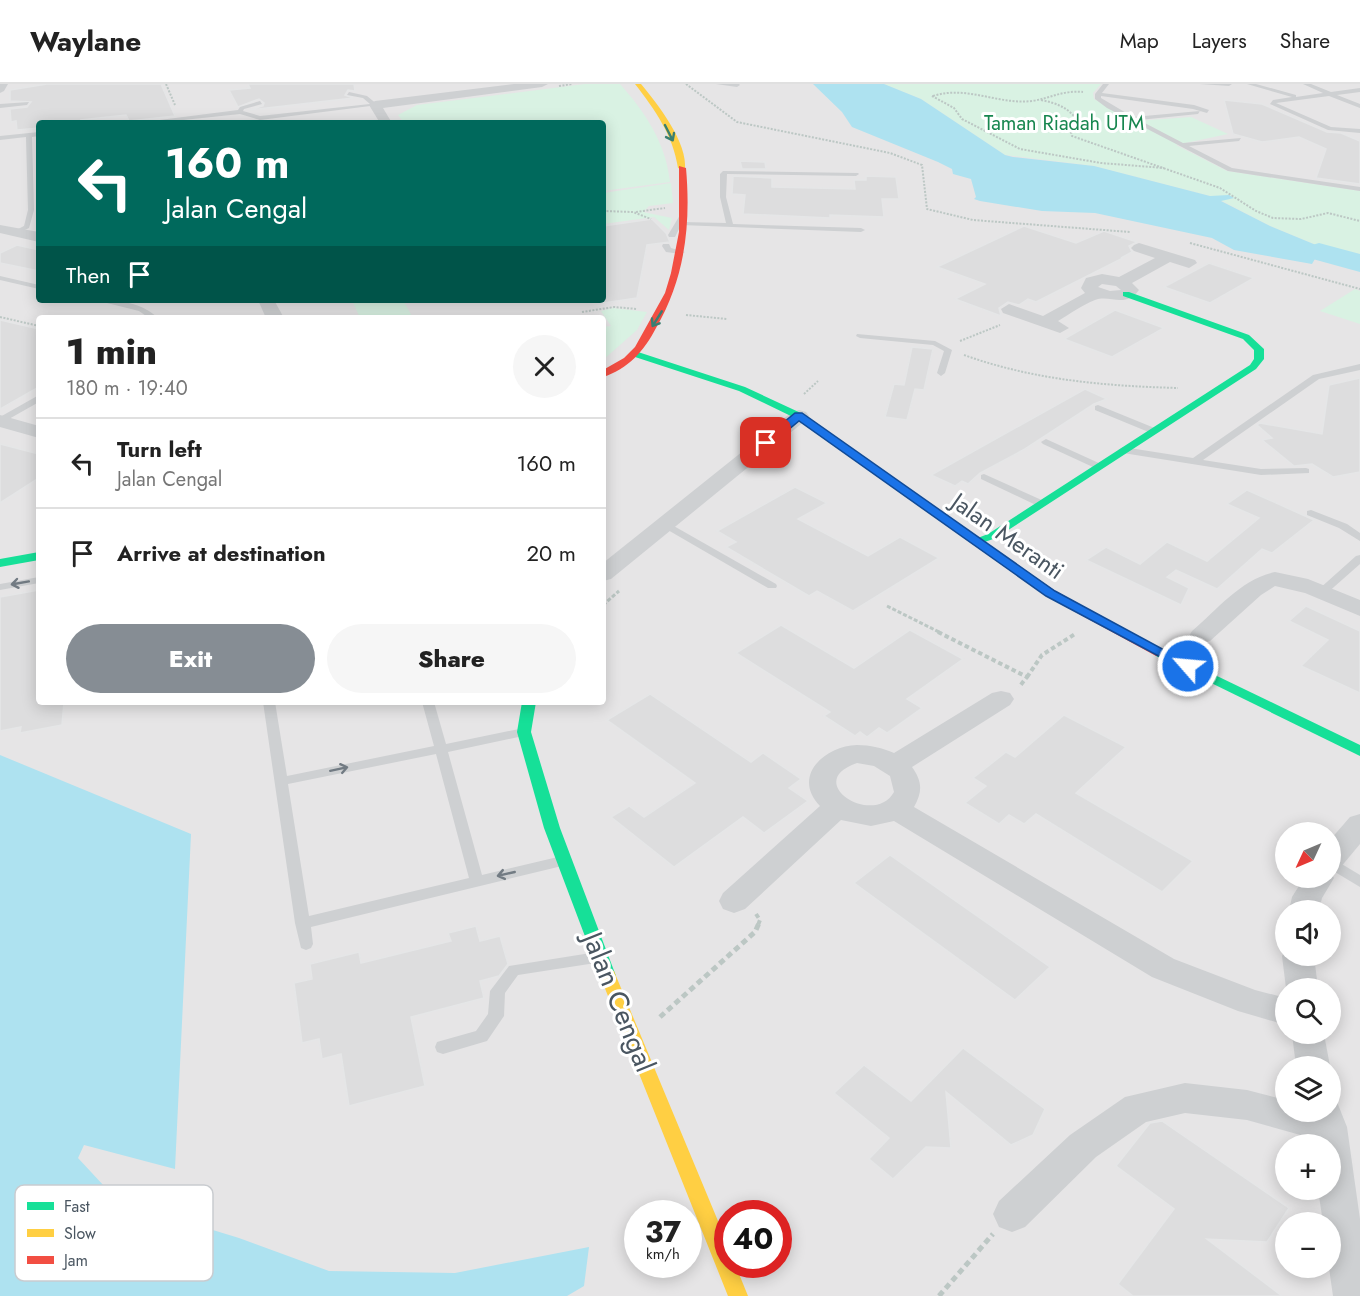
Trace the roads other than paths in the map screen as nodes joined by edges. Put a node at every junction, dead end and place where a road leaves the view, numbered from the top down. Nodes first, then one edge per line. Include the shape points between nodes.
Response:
1 (2, 84) edge
2 (542, 84) edge
3 (638, 84) edge
4 (719, 84) edge
5 (737, 84) edge
6 (1106, 84) edge
7 (1203, 84) edge
8 (1229, 84) edge
9 (1250, 84) edge
10 (1306, 84) edge
11 (520, 85) edge
12 (0, 89) edge
13 (1360, 90) edge
14 (349, 94) dead end
15 (1098, 94) junction
16 (1330, 94) junction
17 (1299, 98) junction
18 (27, 103) dead end
19 (260, 103) dead end
20 (375, 105) junction
21 (0, 106) edge
22 (1360, 106) edge
23 (240, 112) junction
24 (260, 117) junction
25 (1133, 119) junction
26 (167, 120) edge
27 (255, 120) edge
28 (385, 120) edge
29 (1360, 132) edge
30 (36, 134) edge
31 (29, 135) junction
32 (0, 138) edge
33 (1239, 139) dead end
34 (1179, 145) junction
35 (856, 174) dead end
36 (1360, 188) edge
37 (35, 210) edge
38 (684, 218) junction
39 (730, 226) junction
40 (0, 229) edge
41 (861, 230) dead end
42 (16, 232) junction
43 (672, 235) dead end
44 (36, 236) edge
45 (1137, 240) road end
46 (666, 246) dead end
47 (681, 252) junction
48 (1168, 257) junction
49 (1189, 263) dead end
50 (0, 278) edge
51 (36, 286) edge
52 (1124, 288) junction
53 (113, 303) edge
54 (150, 315) edge
55 (1008, 316) road end
56 (1044, 322) junction
57 (1064, 329) dead end
58 (860, 336) dead end
59 (635, 354) junction
60 (1360, 367) edge
61 (606, 372) edge
62 (941, 373) dead end
63 (36, 400) edge
64 (1098, 408) dead end
65 (799, 416) junction
66 (0, 421) edge
67 (36, 431) edge
68 (1154, 431) junction
69 (1046, 442) dead end
70 (1123, 450) junction
71 (1194, 462) junction
72 (1098, 466) junction
73 (1306, 471) dead end
74 (984, 477) dead end
75 (1042, 504) junction
76 (1311, 513) dead end
77 (665, 524) junction
78 (1360, 538) edge
79 (976, 542) junction
80 (36, 557) edge
81 (1360, 558) edge
82 (0, 563) edge
83 (606, 572) edge
84 (36, 581) edge
85 (772, 586) dead end
86 (0, 587) edge
87 (1322, 592) junction
88 (1360, 609) edge
89 (1201, 636) dead end
90 (1002, 699) road end
91 (269, 705) edge
92 (429, 705) edge
93 (528, 705) edge
94 (524, 732) junction
95 (440, 747) junction
96 (1360, 751) edge
97 (895, 765) junction
98 (282, 781) junction
99 (837, 807) junction
100 (896, 809) junction
101 (1360, 824) edge
102 (1341, 847) edge
103 (563, 860) junction
104 (1341, 869) edge
105 (477, 881) junction
106 (1360, 882) edge
107 (734, 901) road end
108 (302, 923) junction
109 (306, 944) dead end
110 (601, 958) junction
111 (1275, 1009) edge
112 (443, 1047) dead end
113 (1275, 1110) edge
114 (1327, 1122) edge
115 (1012, 1214) road end
116 (738, 1296) edge
117 (1353, 1296) edge

1 - 12 street
2 - 11 street
3 -> 38 street via 655,104 681,156
4 - 5 lane
6 - 15 lane
7 - 8 lane
9 - 17 lane
10 - 16 lane
11 - 20 street
13 - 16 lane
14 - 20 lane via 365,97
15 - 25 lane via 1098,99 1109,107
15 - 25 lane via 1211,111
16 - 17 lane
16 - 22 lane
17 - 29 lane via 1273,104 1330,129
18 - 21 lane
19 - 23 lane
20 - 24 lane
20 - 28 street
23 - 24 lane
23 - 26 lane
24 - 27 lane
25 - 34 lane
30 - 31 lane
31 - 32 lane
31 - 37 lane
33 - 34 lane
34 - 36 lane via 1230,170
35 - 39 lane via 725,172 723,196
37 - 42 lane via 27,227
38 - 39 lane
38 - 43 lane
38 - 47 street
39 - 41 lane
40 - 42 street
42 - 44 street
45 - 48 street
46 - 47 lane
47 -> 59 street via 662,312
48 - 49 street
48 - 52 street
50 - 51 lane
52 - 56 street via 1108,296 1096,293
52 - 68 street via 1246,337 1259,349 1259,359 1253,367
53 - 54 lane via 142,309
55 - 56 street
56 - 57 street
58 - 62 lane via 935,343 948,350
59 - 61 street
59 - 65 street, Jalan Meranti via 742,389
60 - 71 lane via 1317,377
63 - 66 lane
64 - 68 lane
65 - 77 street
65 - 79 street, Jalan Meranti
66 - 67 street
68 - 70 street
69 - 72 lane
70 - 71 lane
70 - 72 street
71 - 73 lane via 1261,471
72 - 75 street
74 - 75 lane
75 - 79 street
76 - 78 lane
77 - 83 street
77 - 85 lane
79 - 96 street, Jalan Meranti via 1050,593 1098,620
80 - 82 street
81 - 87 lane
84 -> 86 lane
87 - 88 street
87 - 89 street via 1276,579 1266,581
90 - 97 street
91 - 98 lane
92 - 95 lane
93 - 94 street, Jalan Cengal
94 - 95 lane
94 - 103 street, Jalan Cengal
98 -> 95 lane
95 - 105 lane
97 - 99 street via 856,754 832,762 820,779 828,799
97 - 100 street via 908,783 909,793
98 - 108 lane
99 - 100 street via 861,815 886,814
99 - 107 street
100 - 111 street via 1163,968
101 - 102 street
103 -> 105 lane
103 - 110 street, Jalan Cengal
104 - 106 lane
105 - 108 lane
108 - 109 lane
110 - 112 lane via 514,970 498,991 496,1016 481,1036
110 - 116 street, Jalan Cengal
113 - 115 street via 1185,1098 1137,1108 1083,1146
114 - 117 street

